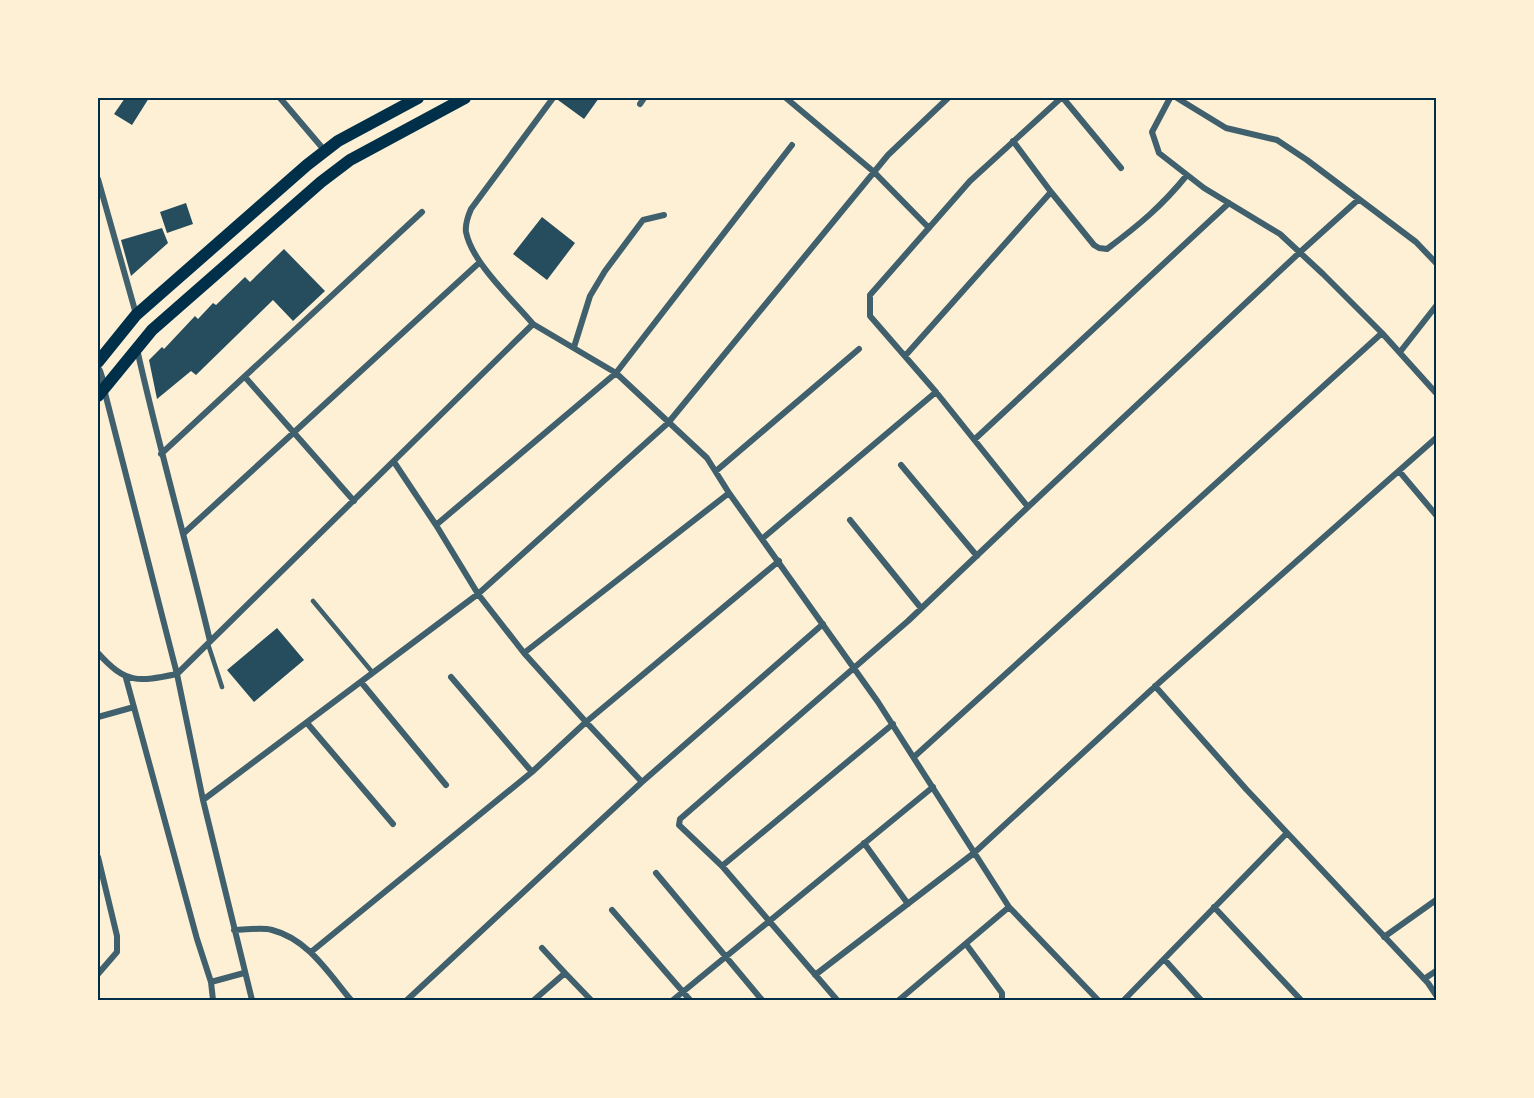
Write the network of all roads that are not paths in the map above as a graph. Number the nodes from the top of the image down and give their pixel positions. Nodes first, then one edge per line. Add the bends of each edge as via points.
1 (280, 98) edge
2 (417, 98) edge
3 (465, 98) edge
4 (553, 98) edge
5 (644, 98) edge
6 (786, 98) edge
7 (948, 98) edge
8 (1062, 98) edge
9 (1170, 98) edge
10 (1177, 98) edge
11 (640, 104) dead end
12 (1013, 141) junction
13 (792, 145) dead end
14 (325, 151) junction
15 (1121, 168) dead end
16 (874, 172) junction
17 (1187, 175) junction
18 (98, 179) edge
19 (1051, 192) junction
20 (1359, 199) junction
21 (1229, 203) junction
22 (422, 212) dead end
23 (664, 215) dead end
24 (929, 228) junction
25 (1299, 253) junction
26 (480, 262) junction
27 (1437, 263) edge
28 (1437, 306) edge
29 (136, 315) junction
30 (533, 324) junction
31 (1382, 333) junction
32 (574, 347) junction
33 (137, 349) junction
34 (859, 349) dead end
35 (1400, 352) junction
36 (905, 356) junction
37 (98, 362) edge
38 (98, 371) edge
39 (616, 372) junction
40 (245, 376) junction
41 (101, 392) edge
42 (936, 392) junction
43 (1437, 393) edge
44 (668, 423) junction
45 (294, 433) junction
46 (1437, 438) edge
47 (975, 439) junction
48 (161, 454) junction
49 (394, 462) junction
50 (901, 465) dead end
51 (716, 471) junction
52 (1399, 471) junction
53 (729, 493) junction
54 (354, 501) junction
55 (1028, 507) junction
56 (1437, 515) edge
57 (849, 520) dead end
58 (436, 525) junction
59 (184, 533) junction
60 (763, 538) junction
61 (977, 556) junction
62 (779, 561) junction
63 (478, 594) junction
64 (313, 601) dead end
65 (921, 609) junction
66 (823, 624) junction
67 (209, 643) junction
68 (98, 653) edge
69 (524, 653) junction
70 (855, 668) junction
71 (373, 673) junction
72 (177, 674) junction
73 (451, 677) dead end
74 (126, 678) junction
75 (361, 682) junction
76 (1155, 686) junction
77 (222, 687) dead end
78 (134, 707) junction
79 (98, 717) edge
80 (586, 722) junction
81 (307, 723) junction
82 (893, 724) junction
83 (915, 756) junction
84 (532, 772) junction
85 (642, 782) junction
86 (446, 785) dead end
87 (933, 787) junction
88 (204, 800) junction
89 (393, 824) dead end
90 (1287, 833) junction
91 (864, 843) junction
92 (974, 853) junction
93 (98, 857) edge
94 (722, 866) junction
95 (656, 873) dead end
96 (1437, 900) edge
97 (908, 904) junction
98 (1009, 907) junction
99 (1214, 907) junction
100 (612, 910) dead end
101 (769, 920) junction
102 (234, 930) junction
103 (1384, 937) junction
104 (966, 944) junction
105 (542, 948) dead end
106 (311, 952) junction
107 (726, 956) junction
108 (1164, 959) junction
109 (1437, 971) edge
110 (244, 973) junction
111 (565, 973) junction
112 (98, 974) edge
113 (815, 975) junction
114 (1424, 979) junction
115 (211, 982) junction
116 (683, 992) junction
117 (1437, 995) edge
118 (213, 1000) edge
119 (252, 1000) edge
120 (351, 1000) edge
121 (408, 1000) edge
122 (534, 1000) edge
123 (591, 1000) edge
124 (673, 1000) edge
125 (690, 1000) edge
126 (762, 1000) edge
127 (837, 1000) edge
128 (899, 1000) edge
129 (1002, 1000) edge
130 (1098, 1000) edge
131 (1124, 1000) edge
132 (1201, 1000) edge
133 (1301, 1000) edge
134 (1432, 1000) edge

1 - 14 street
2 - 14 main road
3 - 33 main road via 350,160 321,182 152,330
4 - 26 street via 471,209 466,232
5 - 11 street
6 - 16 street
7 - 16 street
8 - 12 street
8 - 15 street
9 - 17 street via 1152,132 1159,153
10 - 20 street via 1226,128 1277,140
12 - 19 street
12 - 24 street via 970,181
13 - 39 street
14 - 29 main road
16 - 24 street
16 - 44 street
17 - 19 street via 1148,219 1107,249 1094,245
17 - 21 street
18 - 29 street
19 - 36 street
20 - 25 street
20 - 27 street
21 - 25 street via 1280,234
21 - 47 street
22 - 40 street
23 - 32 street via 643,220 605,271 590,296
24 - 36 street via 870,296 870,316
25 - 31 street
25 - 55 street
26 - 30 street
26 - 45 street
28 - 35 street
29 - 37 main road
30 - 32 street
30 - 49 street
31 - 35 street
31 - 83 street
32 - 39 street
33 - 41 main road
33 - 48 street
34 - 51 street
35 - 43 street
36 - 42 street
38 - 41 street
39 - 44 street
39 - 58 street
40 - 45 street
40 - 48 street
41 - 72 street
42 - 47 street
42 - 60 street
44 - 51 street
44 - 63 street
45 - 54 street
45 - 59 street
46 - 52 street
47 - 55 street
48 - 59 street
49 - 54 street
49 - 58 street
50 - 61 street
51 - 53 street
52 - 56 street
52 - 76 street
53 - 60 street
53 - 69 street
54 - 67 street
55 - 61 street
57 - 65 street
58 - 63 street
59 - 67 street
60 - 62 street
61 - 65 street
62 - 66 street
62 - 80 street
63 - 69 street
63 - 71 street
64 - 71 lane
65 - 70 street
66 - 70 street
66 - 85 street
67 - 72 street
67 - 77 lane
68 - 74 street
69 - 80 street
70 - 82 street
70 - 94 street via 680,819 679,825
71 - 75 street
72 - 74 street via 144,680
72 - 88 street
73 - 84 street
74 - 78 street
75 - 81 street
75 - 86 street
76 - 90 street
76 - 92 street
78 - 79 street
78 - 115 street
80 - 84 street
80 - 85 street
81 - 88 street
81 - 89 street
82 - 83 street
82 - 94 street
83 - 87 street
84 - 106 street
85 - 121 street
87 - 91 street
87 - 92 street
88 - 102 street
90 - 99 street
90 - 103 street
91 - 97 street
91 - 101 street
92 - 97 street
92 - 98 street
93 - 112 street via 117,936 117,952
94 - 101 street
95 - 107 street
96 - 103 street
97 - 113 street
98 - 104 street
98 - 130 street
99 - 108 street
99 - 133 street
100 - 116 street
101 - 107 street
101 - 113 street
102 - 106 street via 270,929
102 - 110 street
103 - 114 street
104 - 128 street
104 - 129 street via 1002,993
105 - 111 street
106 - 120 street
107 - 116 street
107 - 126 street
108 - 131 street
108 - 132 street
109 - 114 street
110 - 115 street
110 - 119 street
111 - 122 street
111 - 123 street
113 - 127 street
114 - 117 street
115 - 118 street
116 - 124 street
116 - 125 street
117 - 134 street

